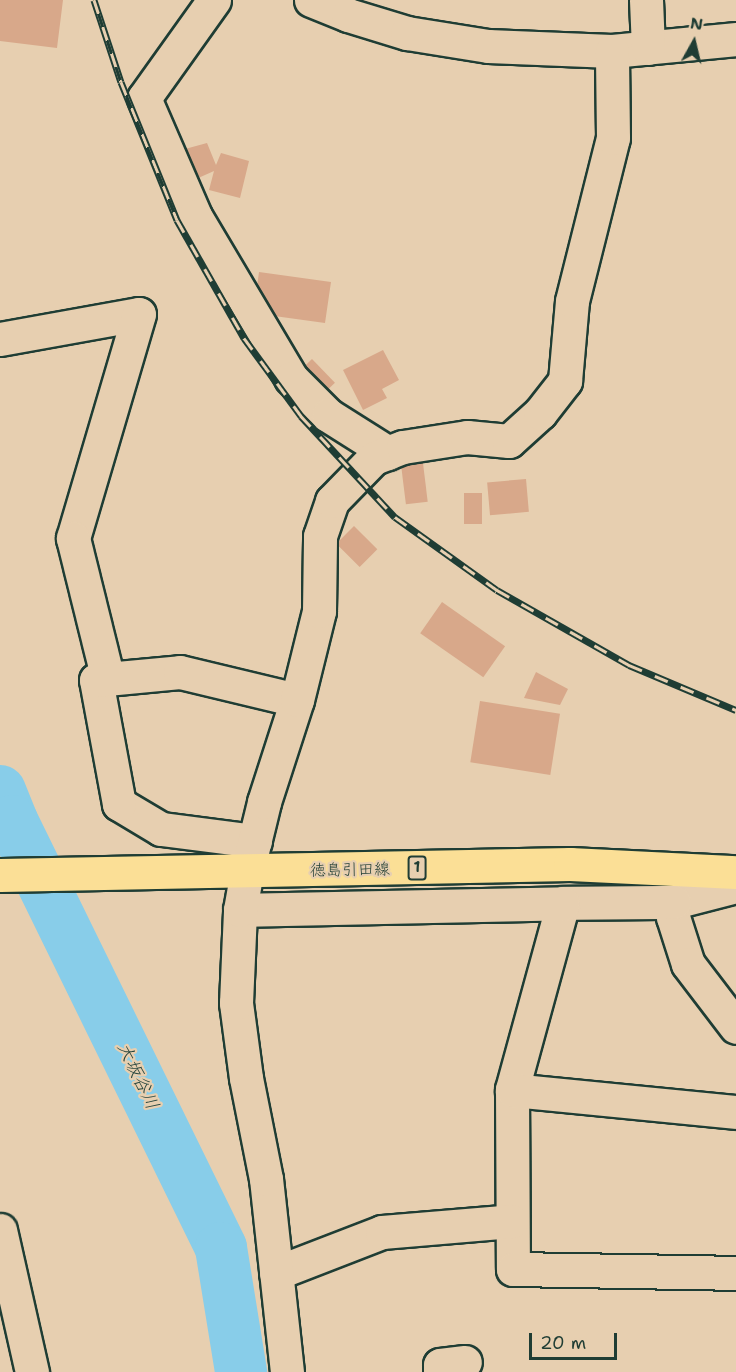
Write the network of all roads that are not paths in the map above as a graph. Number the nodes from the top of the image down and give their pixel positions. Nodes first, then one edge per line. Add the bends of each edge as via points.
1 (214, 0) edge
2 (311, 0) edge
3 (646, 0) edge
4 (736, 39) edge
5 (648, 48) junction
6 (612, 51) junction
7 (0, 339) edge
8 (388, 453) junction
9 (108, 679) junction
10 (297, 700) junction
11 (251, 857) junction
12 (736, 872) edge
13 (0, 875) edge
14 (736, 886) edge
15 (674, 902) junction
16 (562, 903) junction
17 (240, 910) junction
18 (736, 1027) edge
19 (512, 1090) junction
20 (736, 1112) edge
21 (512, 1221) junction
22 (0, 1230) edge
23 (276, 1273) junction
24 (736, 1273) edge
25 (32, 1372) edge
26 (286, 1372) edge

1 - 8 street via 144,98 195,216 291,378 328,415
2 - 6 street via 406,33 488,46
3 - 5 street
4 - 5 street
5 - 6 street
6 - 8 street via 613,138 572,301 565,381 540,413 509,441 467,437
7 - 9 street via 140,314 73,538
8 - 10 street via 374,458 332,501 321,536 320,611
9 - 10 street via 180,672
9 - 11 street via 96,680 119,804 160,829
10 - 11 street
11 - 12 main road, 徳島引田線 / 1
11 - 13 main road, 徳島引田線 / 1 via 97,872
11 - 17 street
14 - 15 street
15 - 16 street
15 - 18 street via 673,917 688,964
16 - 17 street
16 - 19 street
17 - 23 street via 236,1003 266,1179
19 - 20 street
19 - 21 street
21 - 23 street via 382,1232
21 - 24 street via 513,1269
22 - 25 street
23 - 26 street

